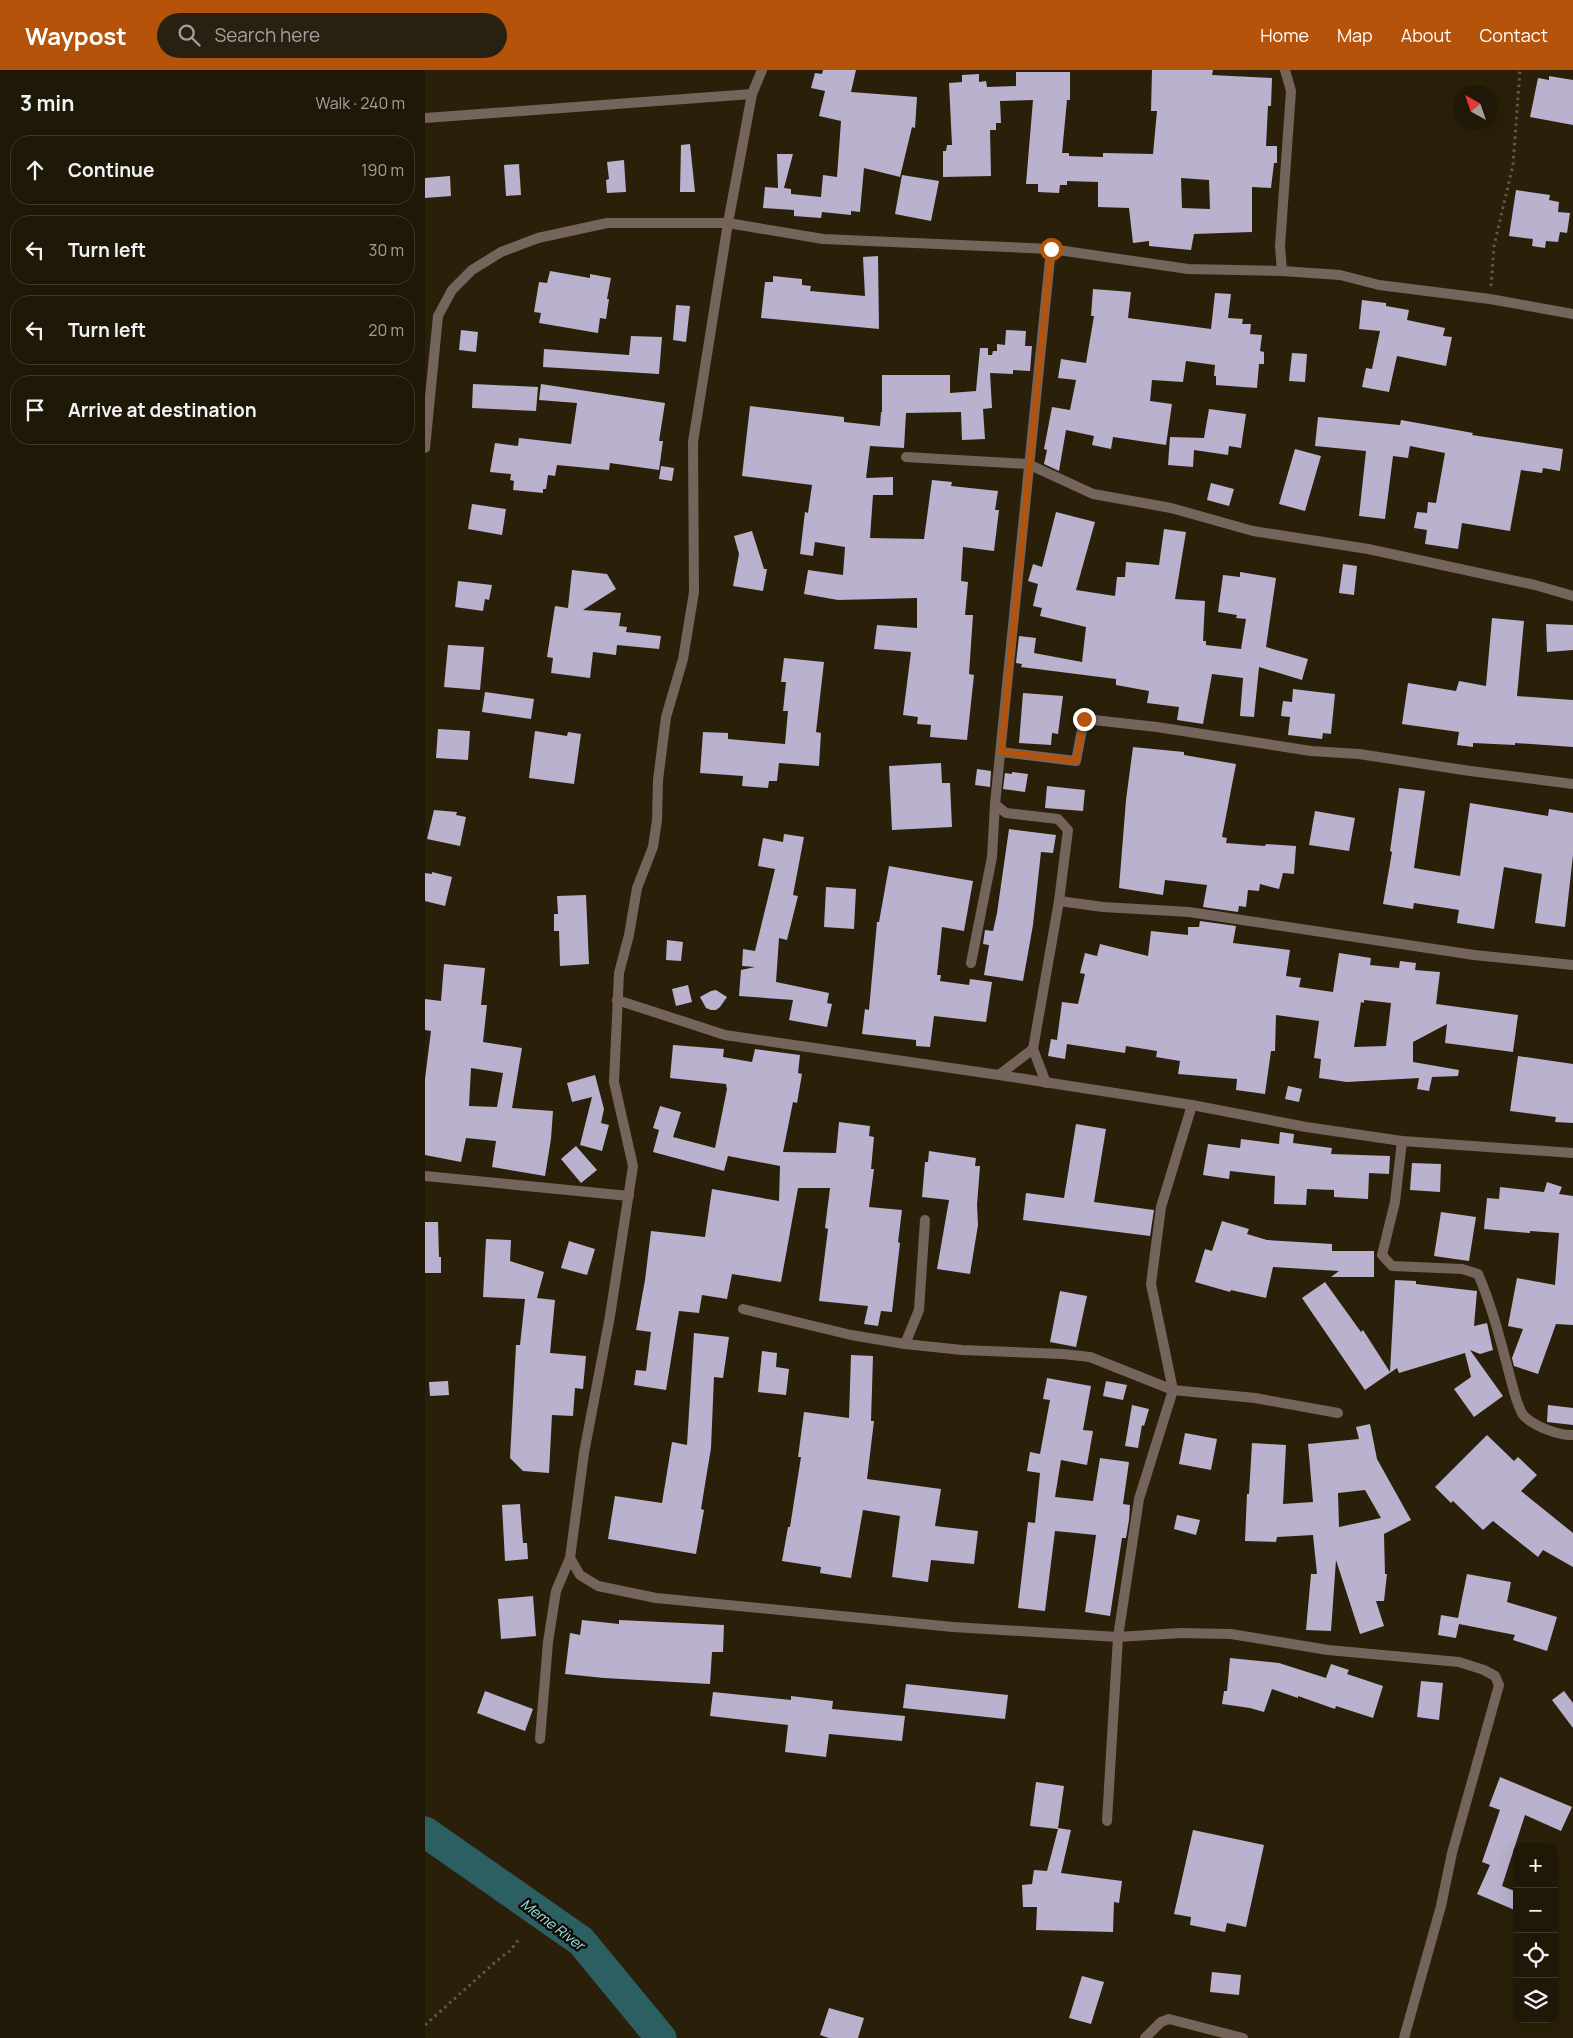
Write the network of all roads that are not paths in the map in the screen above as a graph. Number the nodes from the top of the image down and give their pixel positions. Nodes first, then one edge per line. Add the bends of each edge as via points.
1 (762, 70) edge
2 (1285, 70) edge
3 (753, 94) junction
4 (425, 118) edge
5 (728, 223) junction
6 (1051, 249) junction
7 (1282, 271) junction
8 (1573, 314) edge
9 (425, 448) edge
10 (906, 457) dead end
11 (1028, 464) junction
12 (1573, 596) edge
13 (1001, 752) junction
14 (1573, 784) edge
15 (995, 804) junction
16 (1059, 902) junction
17 (971, 963) dead end
18 (1573, 965) edge
19 (617, 1000) junction
20 (1033, 1049) junction
21 (999, 1075) junction
22 (1045, 1083) junction
23 (1192, 1105) junction
24 (1402, 1141) junction
25 (1573, 1153) edge
26 (425, 1176) edge
27 (629, 1196) junction
28 (925, 1220) dead end
29 (743, 1309) dead end
30 (905, 1344) junction
31 (1173, 1390) junction
32 (1338, 1413) dead end
33 (1573, 1435) edge
34 (570, 1558) junction
35 (1118, 1637) junction
36 (540, 1739) dead end
37 (1107, 1821) dead end
38 (1145, 2038) edge
39 (1243, 2038) edge
40 (1404, 2038) edge

1 - 3 street
2 - 7 street via 1291,91 1280,246
3 - 4 street
3 - 5 street
5 - 6 street via 823,239
5 - 9 street via 607,223 538,238 501,252 472,270 452,290 438,316
5 - 19 street via 693,442 694,592 683,658 666,717 653,847 637,888 619,974
6 - 7 street via 1188,269
6 - 11 street
7 - 8 street via 1340,275 1379,285 1490,299
10 - 11 street
11 - 12 street via 1093,494 1171,508 1253,532 1368,549
11 - 13 street
13 - 14 street via 1076,761 1084,719
13 - 15 street
15 - 16 street via 1006,813 1058,820 1068,830
15 - 17 street via 992,857
16 - 18 street via 1189,912 1474,955
16 - 20 street
19 - 21 street via 725,1036
19 - 27 street via 614,1082 633,1166
20 - 21 street
20 - 22 street
21 - 22 street
22 - 23 street
23 - 24 street
23 - 31 street via 1161,1207 1151,1284
24 - 25 street
24 - 33 street via 1395,1202 1382,1255 1392,1266 1462,1269 1478,1274 1524,1415 1563,1436
26 - 27 street
27 - 34 street via 584,1453
28 - 30 street via 919,1310
29 - 30 street
30 - 31 street via 1090,1357
31 - 32 street via 1255,1398
31 - 35 street via 1139,1499
34 - 35 street via 580,1575 598,1586 656,1598 953,1626
34 - 36 street via 556,1591
35 - 37 street
35 - 40 street via 1231,1634 1328,1650 1459,1662 1495,1676 1499,1685
38 - 39 street via 1161,2022 1169,2019

